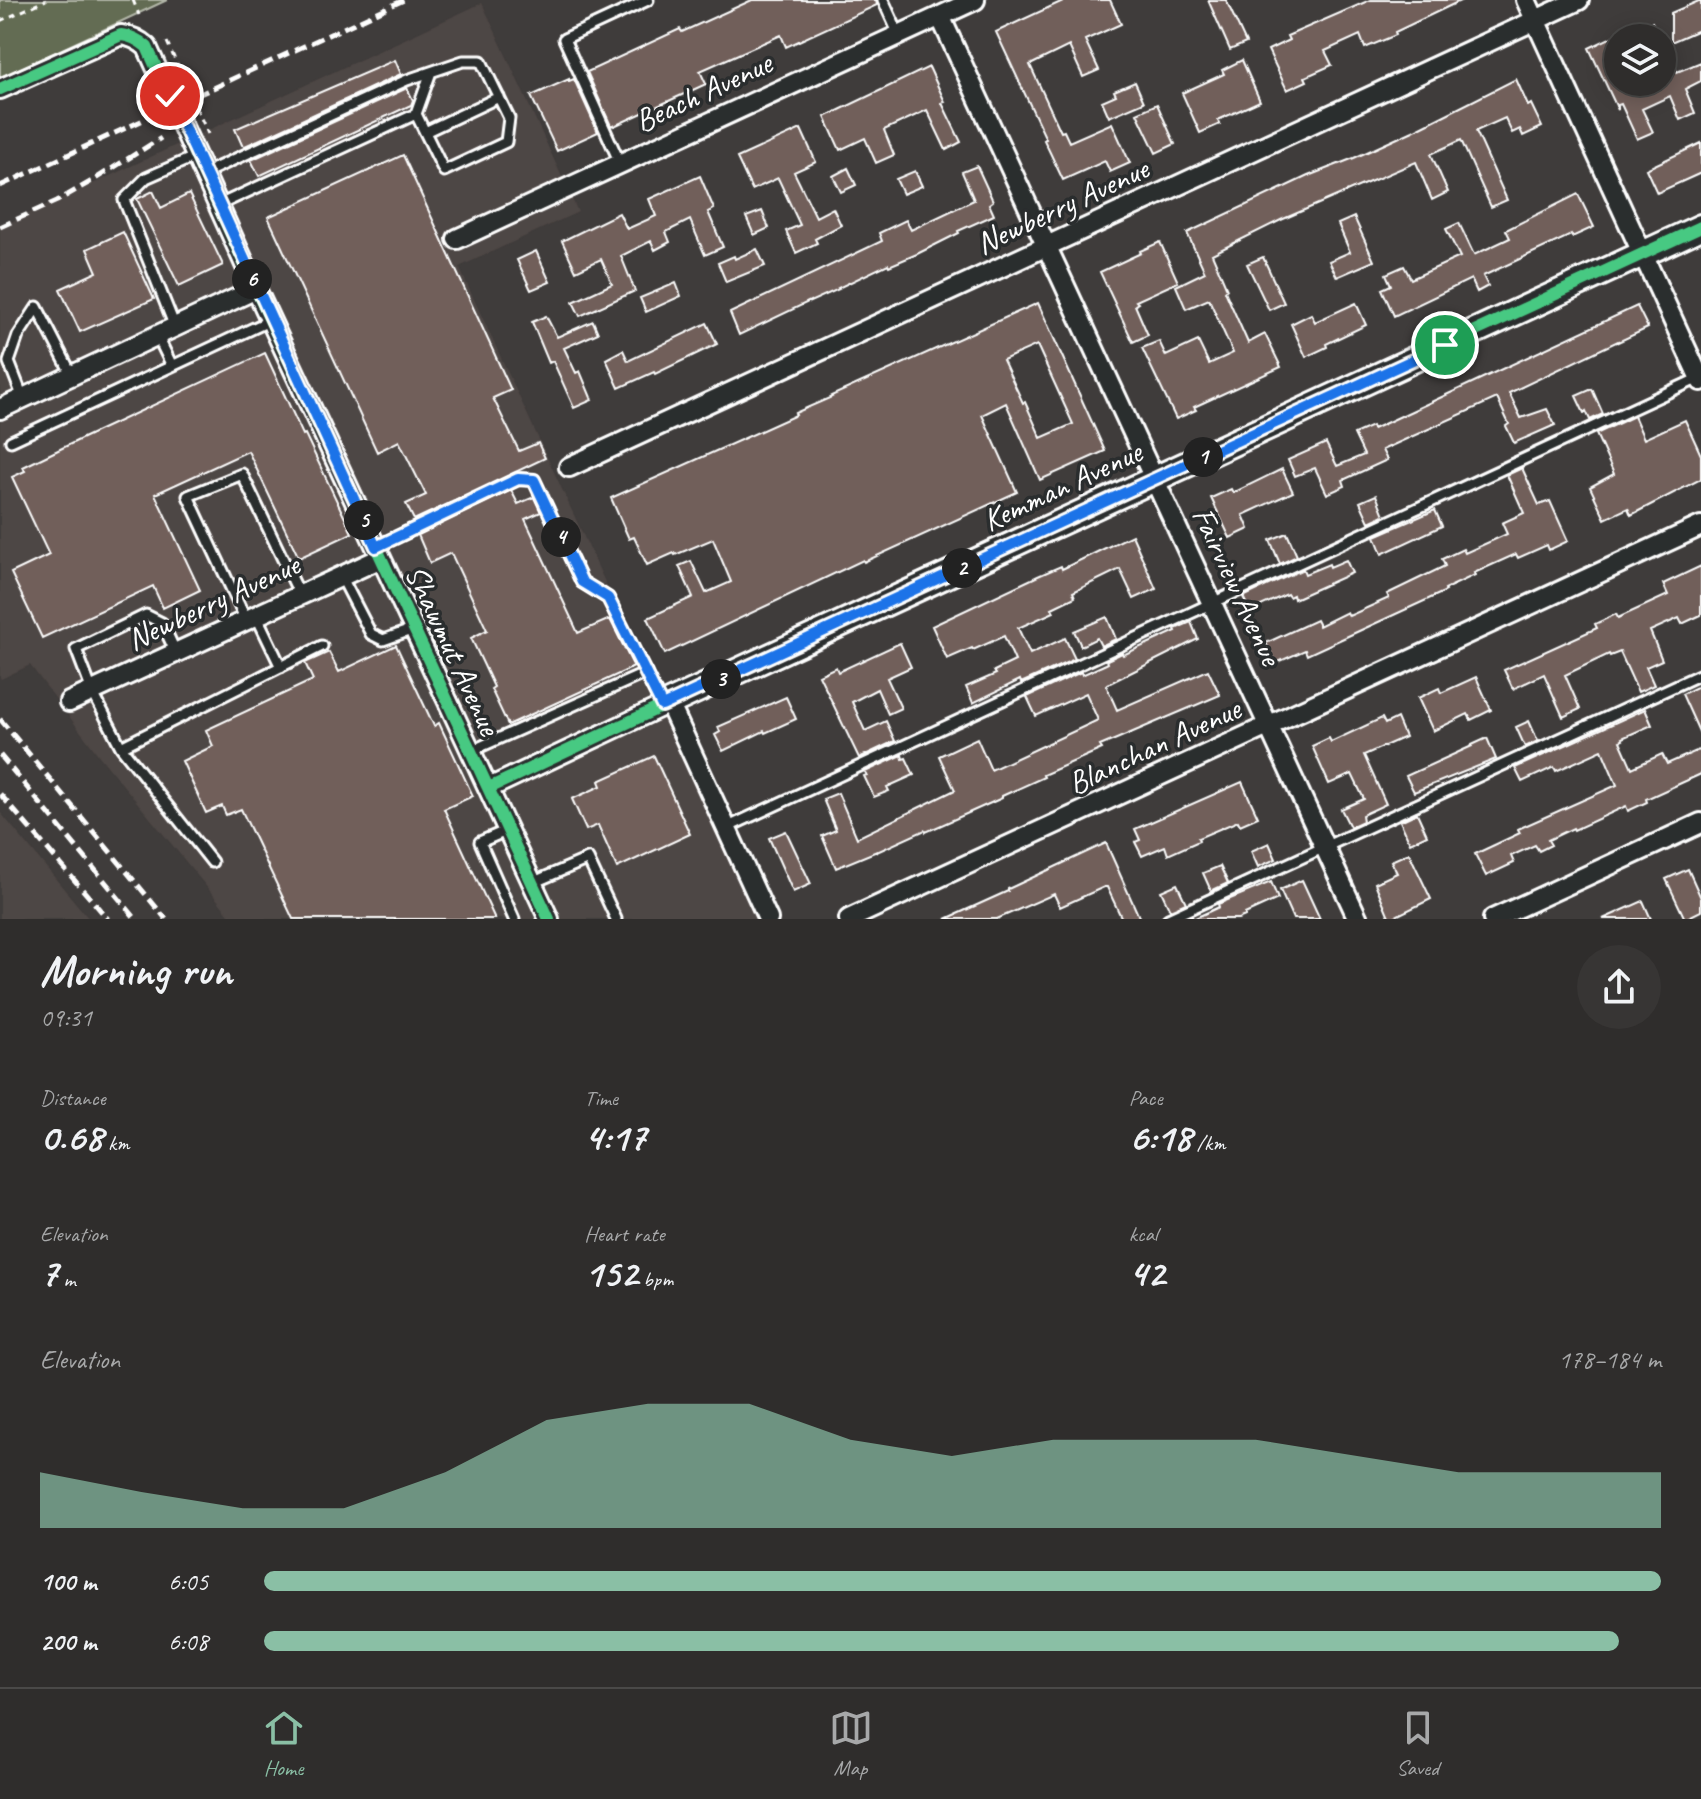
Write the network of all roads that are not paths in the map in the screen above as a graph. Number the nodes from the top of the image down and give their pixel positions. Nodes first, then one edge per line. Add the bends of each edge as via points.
1 (648, 0) edge
2 (883, 0) edge
3 (975, 0) edge
4 (1526, 0) edge
5 (1579, 0) edge
6 (940, 16) junction
7 (1535, 20) junction
8 (899, 35) junction
9 (431, 72) junction
10 (0, 89) edge
11 (499, 97) junction
12 (416, 114) junction
13 (425, 132) junction
14 (196, 156) junction
15 (620, 163) junction
16 (205, 173) junction
17 (219, 205) junction
18 (1701, 227) edge
19 (457, 239) dead end
20 (1047, 246) junction
21 (1642, 254) junction
22 (256, 289) junction
23 (271, 320) junction
24 (166, 331) junction
25 (172, 366) junction
26 (72, 375) junction
27 (1700, 379) edge
28 (23, 398) junction
29 (0, 409) edge
30 (11, 441) dead end
31 (569, 467) dead end
32 (1155, 479) junction
33 (1701, 526) edge
34 (379, 552) junction
35 (341, 576) junction
36 (300, 595) junction
37 (1212, 602) junction
38 (251, 618) junction
39 (414, 629) junction
40 (322, 646) dead end
41 (176, 653) junction
42 (281, 667) junction
43 (646, 673) junction
44 (1701, 674) edge
45 (92, 691) junction
46 (69, 702) dead end
47 (666, 705) junction
48 (1269, 725) junction
49 (121, 747) junction
50 (471, 751) junction
51 (489, 788) junction
52 (1701, 823) edge
53 (726, 828) junction
54 (508, 830) junction
55 (1325, 846) junction
56 (212, 862) dead end
57 (532, 883) junction
58 (514, 919) edge
59 (549, 919) edge
60 (616, 919) edge
61 (768, 919) edge
62 (849, 919) edge
63 (1168, 919) edge
64 (1358, 919) edge
65 (1493, 919) edge

1 - 15 lane via 564,39
2 - 8 lane
3 - 6 street, Beach Avenue
4 - 7 street
5 - 7 street, Newberry Avenue
6 - 8 street, Beach Avenue
6 - 20 street, Fairview Avenue
7 - 20 street, Newberry Avenue
7 - 21 street
8 - 15 street, Beach Avenue
9 - 11 lane via 481,61
9 - 12 lane
9 - 16 lane
10 - 14 street, Shawmut Avenue via 111,38 129,36 147,47
11 - 13 lane
11 - 13 lane via 509,118 506,142 444,171
12 - 13 lane
12 - 17 lane
14 - 16 street, Shawmut Avenue
14 - 24 lane via 146,178 124,200
15 - 19 street, Beach Avenue
16 - 17 street, Shawmut Avenue
17 - 22 street, Shawmut Avenue
18 - 21 street, Kemman Avenue
20 - 31 street, Newberry Avenue
20 - 32 street, Fairview Avenue
21 - 27 street
21 - 32 street, Kemman Avenue
22 - 23 street, Shawmut Avenue
22 - 24 street
23 - 25 lane
23 - 34 street, Shawmut Avenue
24 - 25 lane
24 - 26 street
25 - 30 lane
26 - 28 street
26 - 28 lane via 37,307 9,362
27 - 37 lane
28 - 29 street
32 - 37 street, Fairview Avenue
32 - 47 street, Kemman Avenue
33 - 48 street, Blanchan Avenue
34 - 35 street, Newberry Avenue
34 - 39 street, Shawmut Avenue
34 - 43 lane via 518,479 534,480 582,582 608,598
35 - 36 street, Newberry Avenue
35 - 39 lane via 371,634 383,640
36 - 38 street, Newberry Avenue
36 - 38 lane via 242,474 188,496
37 - 48 street, Fairview Avenue
37 - 53 lane
38 - 41 street, Newberry Avenue
38 - 42 lane
39 - 50 street, Shawmut Avenue
40 - 42 lane
41 - 45 street, Newberry Avenue
41 - 45 lane via 162,623 146,615 76,649
42 - 49 lane
43 - 47 lane
43 - 50 lane
44 - 55 lane
45 - 46 street, Newberry Avenue
45 - 49 lane
47 - 51 street
47 - 53 street
48 - 55 street, Fairview Avenue
48 - 62 street, Blanchan Avenue
49 - 56 lane
50 - 51 street, Shawmut Avenue
51 - 54 street, Shawmut Avenue
52 - 65 street
53 - 61 street
54 - 57 street, Shawmut Avenue
54 - 58 lane via 480,842
55 - 63 lane
55 - 64 street, Fairview Avenue
57 - 59 street, Shawmut Avenue
57 - 60 lane via 588,859

